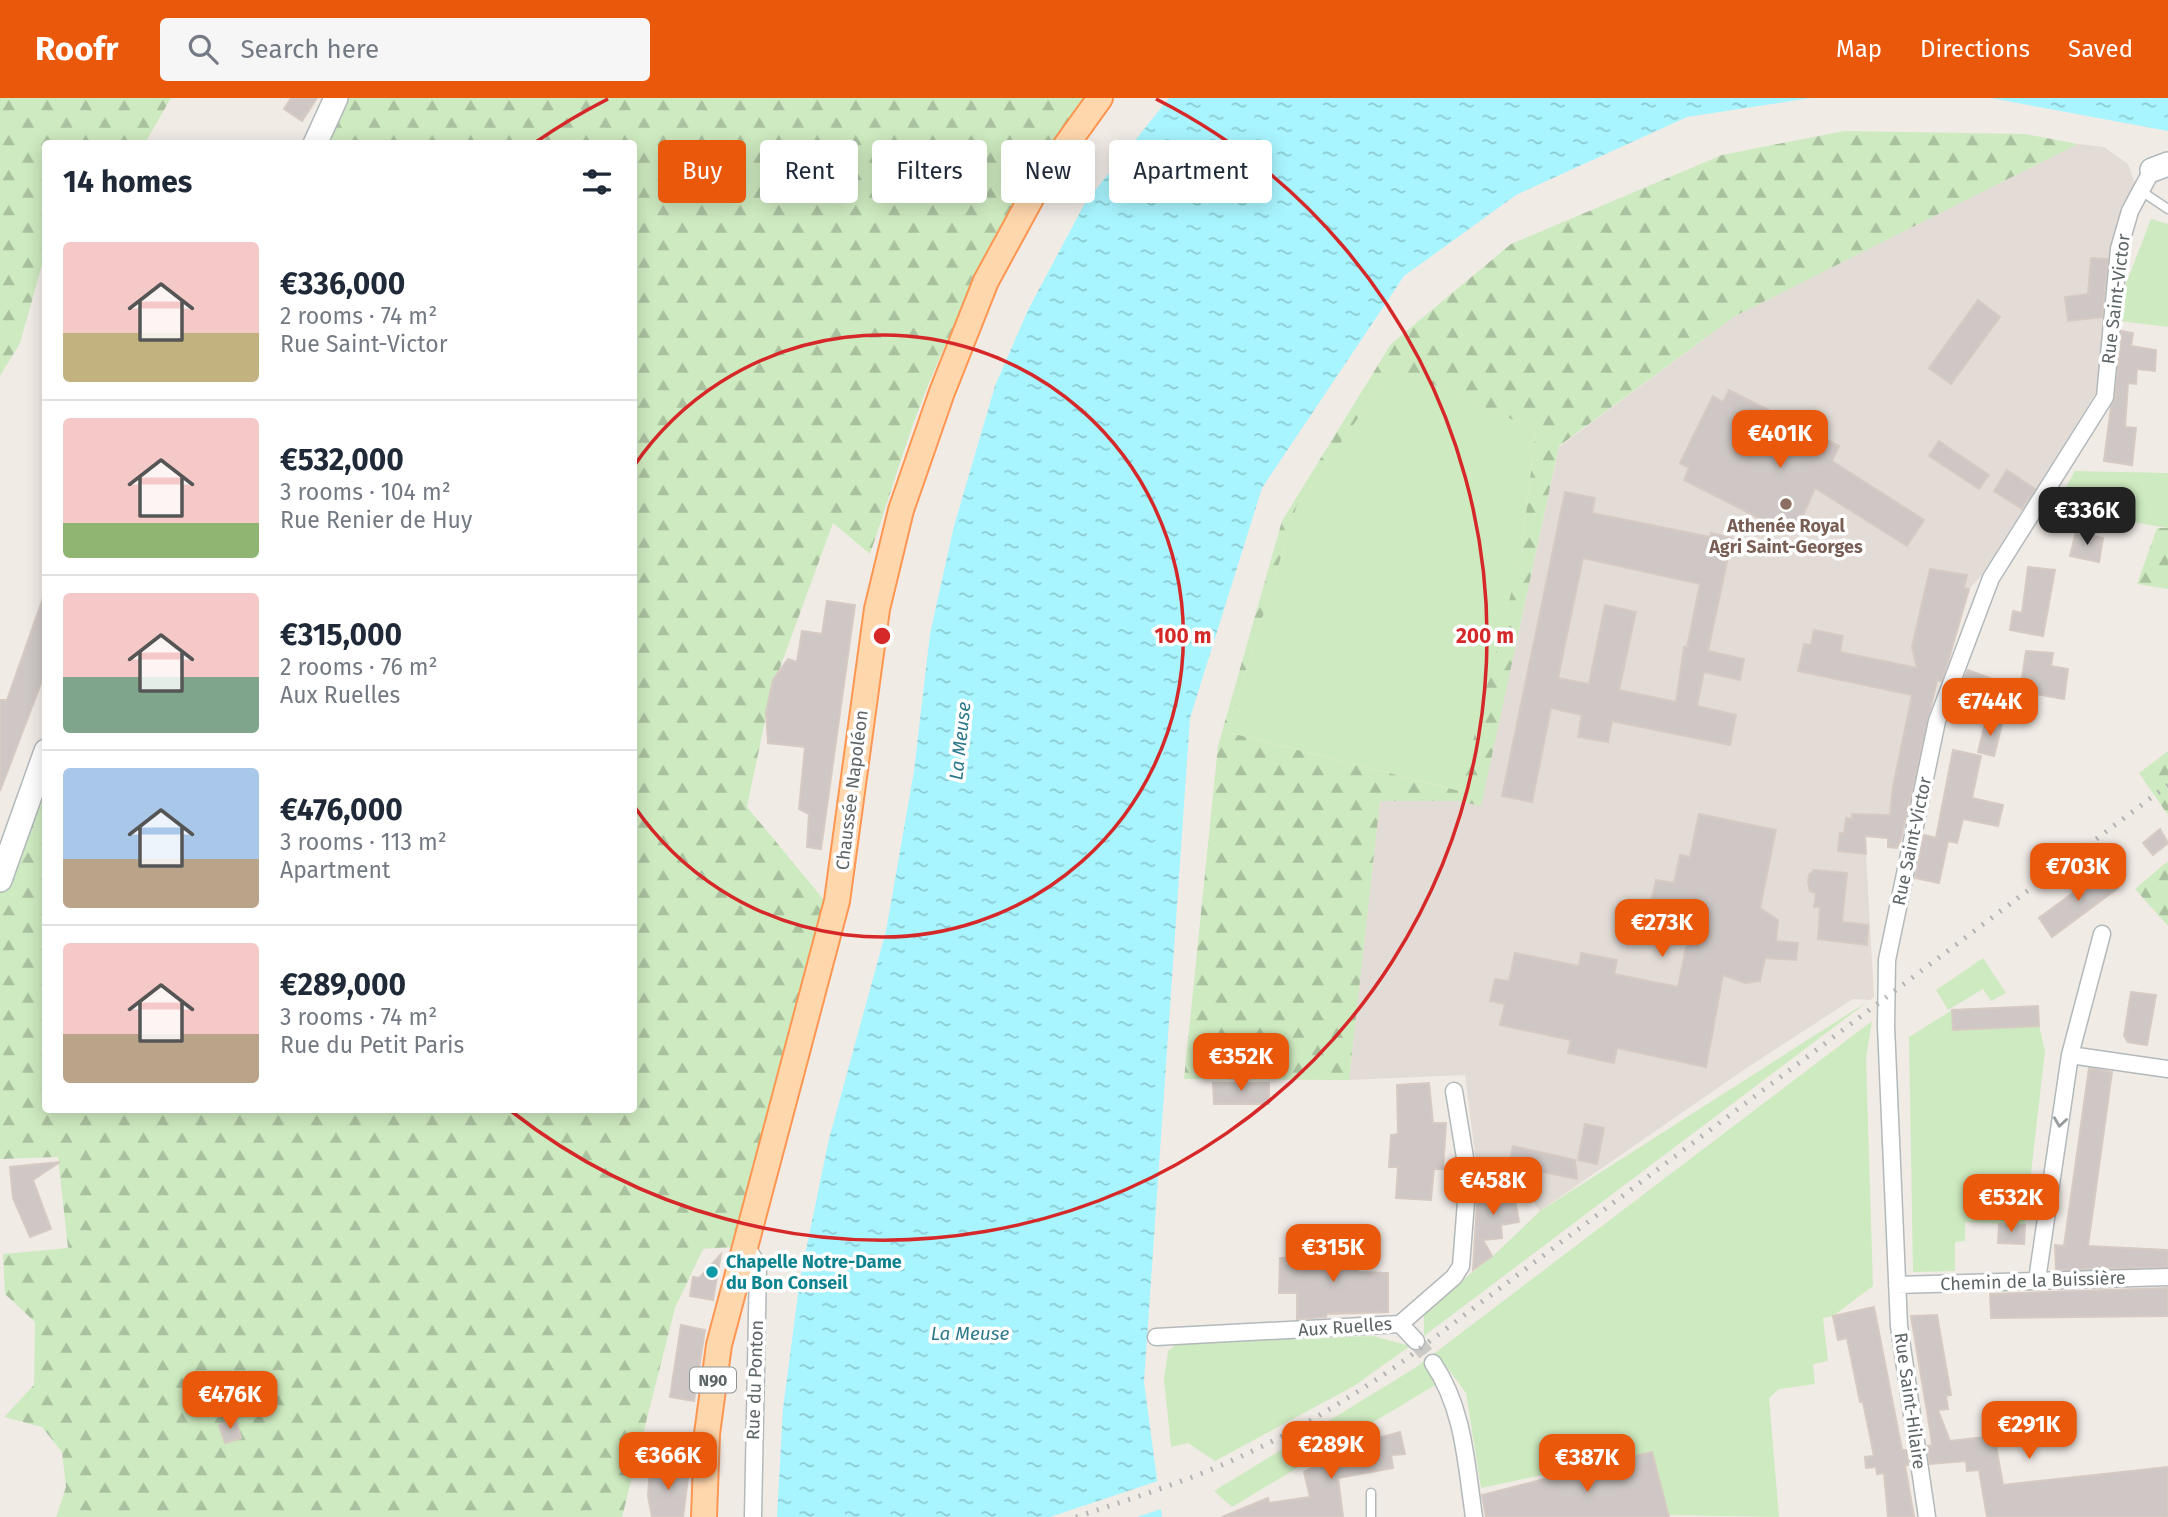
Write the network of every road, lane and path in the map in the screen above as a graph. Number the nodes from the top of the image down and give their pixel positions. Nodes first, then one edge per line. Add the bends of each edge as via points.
1 (336, 98) edge
2 (1100, 98) edge
3 (317, 140) edge
4 (2160, 167) edge
5 (2141, 191) junction
6 (2163, 203) edge
7 (2168, 209) edge
8 (42, 762) edge
9 (0, 880) edge
10 (2102, 933) dead end
11 (2070, 1055) junction
12 (2168, 1069) edge
13 (1454, 1091) dead end
14 (746, 1246) junction
15 (2168, 1278) edge
16 (2037, 1280) junction
17 (1897, 1285) junction
18 (1400, 1324) junction
19 (1156, 1337) dead end
20 (1416, 1341) tunnel mouth
21 (1433, 1363) tunnel mouth
22 (1371, 1493) dead end
23 (704, 1517) edge
24 (753, 1517) edge
25 (1371, 1517) edge
26 (1474, 1517) edge
27 (1927, 1517) edge

1 - 3 street
2 - 14 main road, Chaussée Napoléon / N90 via 1041,180 986,281 901,510 877,609 837,901
4 - 5 street, Rue Saint-Victor
5 - 6 lane
5 - 17 street, Rue Saint-Victor via 2119,249 2105,397 1991,578 1937,721 1887,960
6 - 7 lane
8 - 9 street
10 - 11 street
11 - 12 street
11 -> 16 street
13 - 18 street, Aux Ruelles via 1468,1176 1461,1266
14 - 23 main road, Chaussée Napoléon / N90 via 712,1388
14 - 24 street, Rue du Ponton via 758,1265
15 - 16 street, Chemin de la Buissière
16 - 17 street, Chemin de la Buissière
17 - 27 street, Rue Saint-Hilaire
18 - 19 street, Aux Ruelles
18 - 20 street
21 - 26 street via 1457,1410
22 - 25 lane

